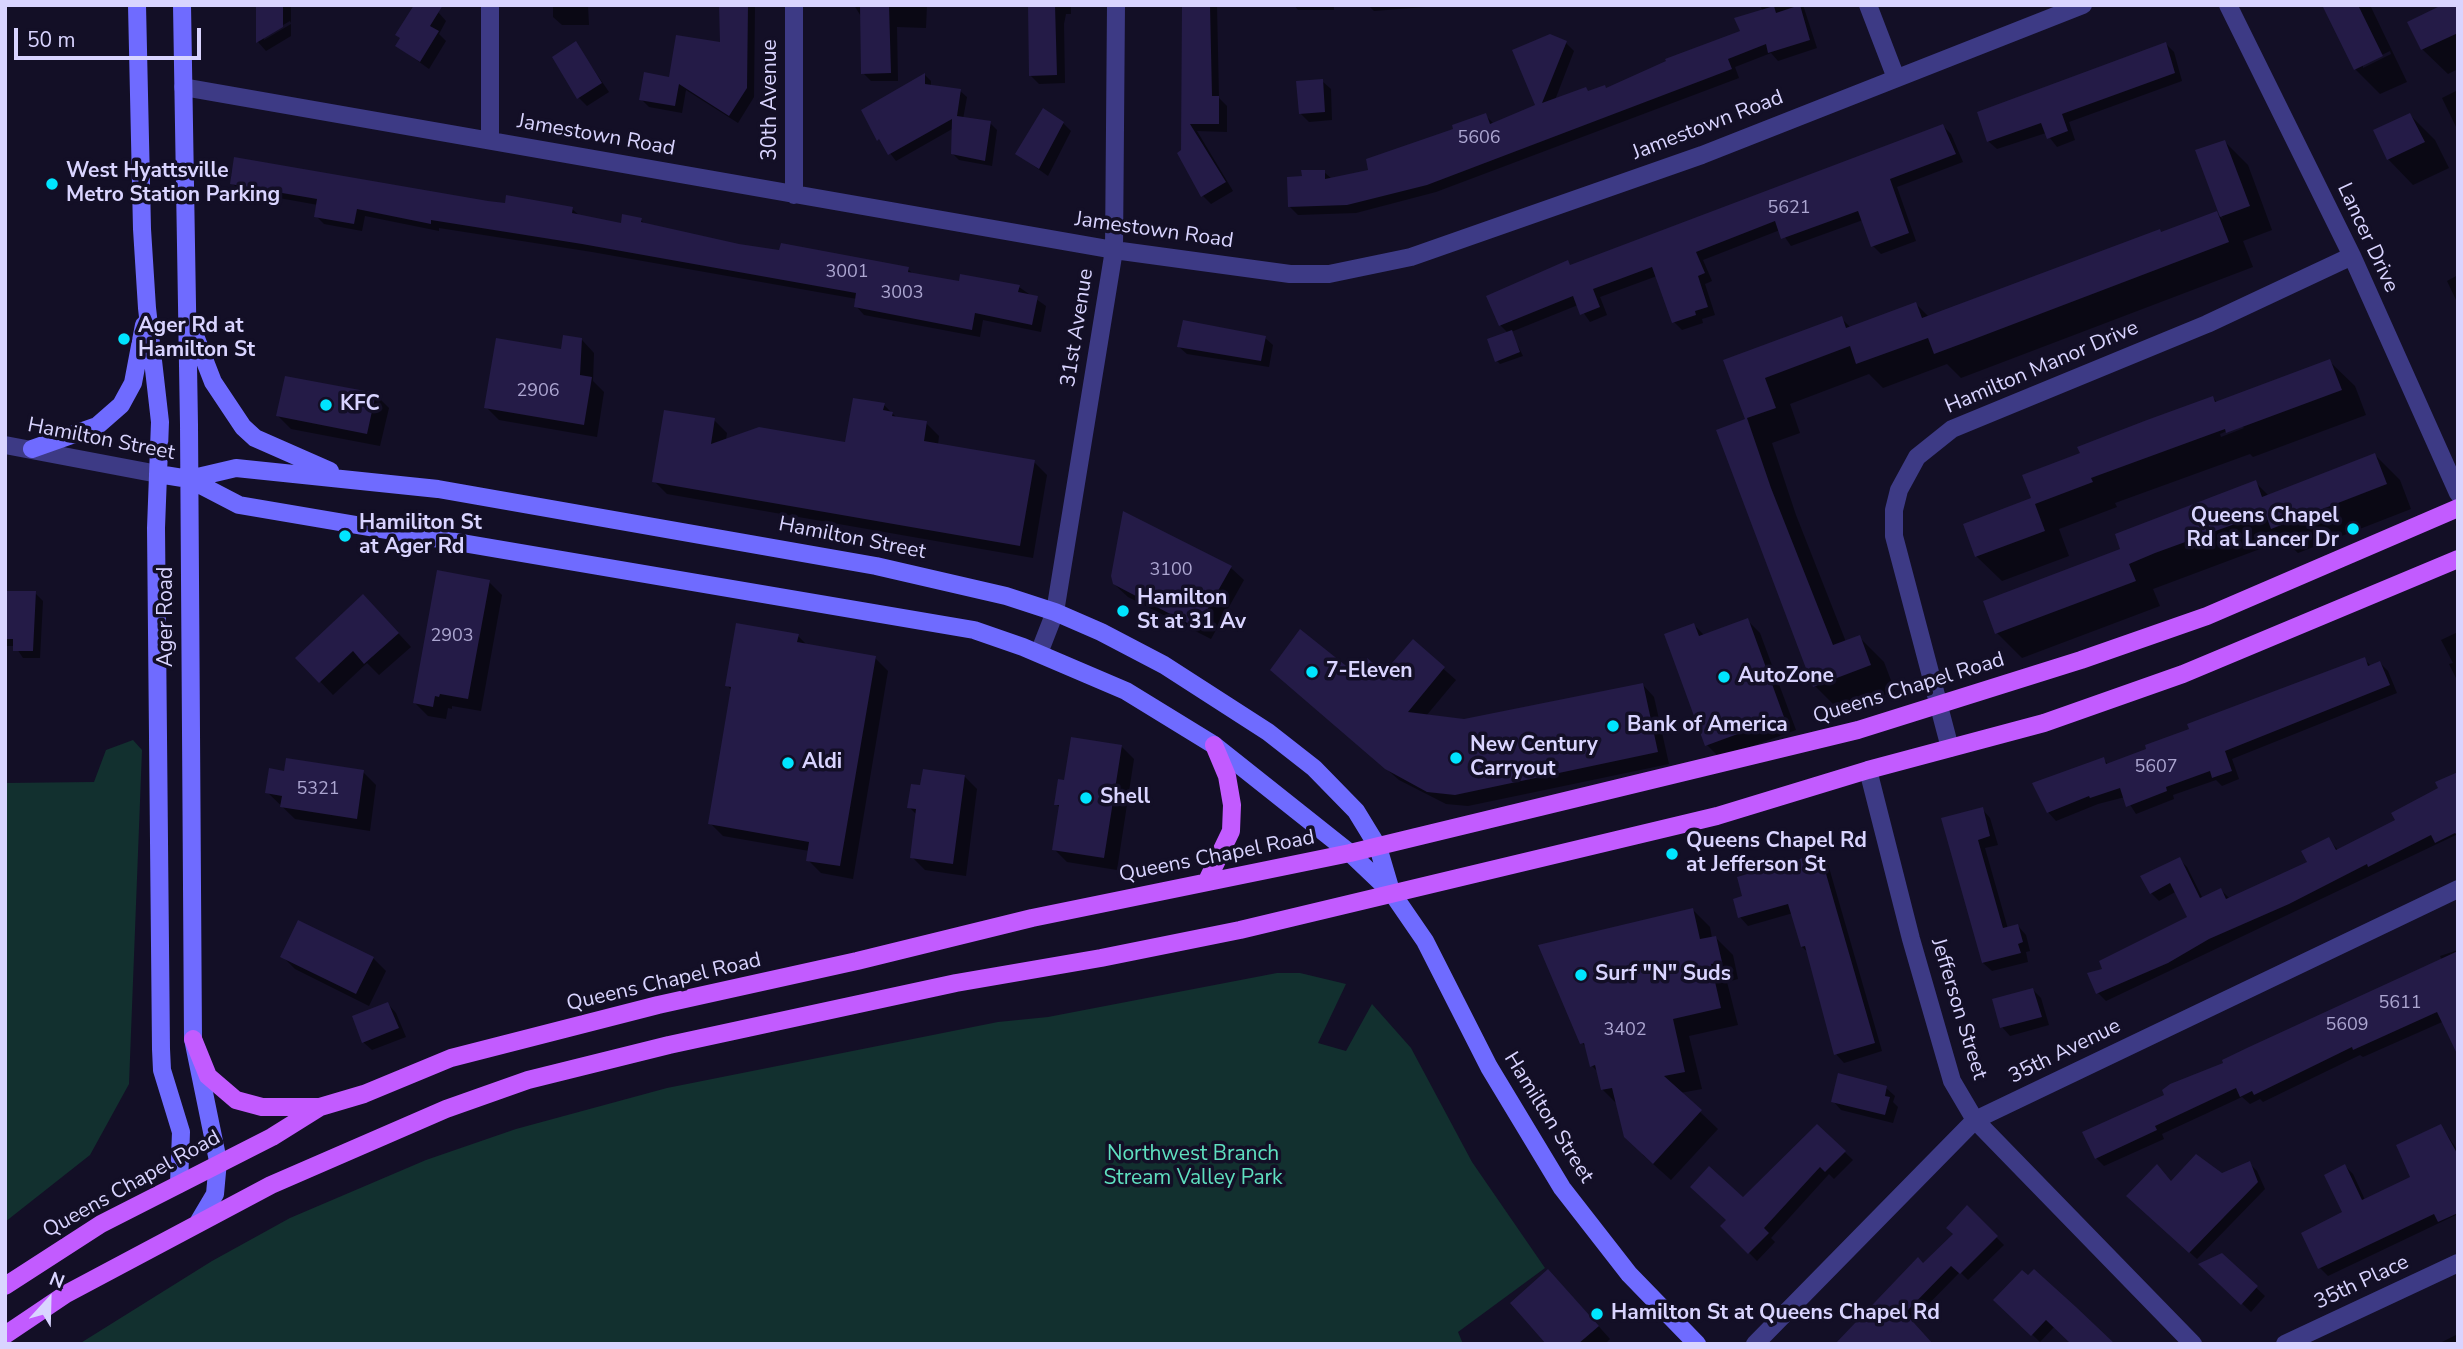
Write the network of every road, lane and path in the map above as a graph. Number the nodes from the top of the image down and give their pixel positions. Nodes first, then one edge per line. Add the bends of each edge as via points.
1 (137, 5) edge
2 (182, 5) edge
3 (490, 5) edge
4 (794, 5) edge
5 (1116, 5) edge
6 (1868, 5) edge
7 (2083, 5) edge
8 (2228, 5) edge
9 (1896, 78) junction
10 (183, 87) junction
11 (490, 140) junction
12 (794, 195) junction
13 (1114, 250) junction
14 (2352, 256) junction
15 (147, 308) junction
16 (187, 316) junction
17 (5, 445) edge
18 (32, 449) junction
19 (158, 474) junction
20 (188, 479) junction
21 (353, 479) junction
22 (2458, 493) edge
23 (2458, 508) edge
24 (2458, 559) edge
25 (1055, 612) junction
26 (1039, 653) junction
27 (1937, 706) junction
28 (1214, 745) junction
29 (1950, 748) junction
30 (1868, 770) junction
31 (1378, 847) junction
32 (1350, 853) junction
33 (1208, 881) junction
34 (2458, 889) edge
35 (1392, 893) junction
36 (192, 1039) junction
37 (320, 1107) junction
38 (1975, 1120) junction
39 (218, 1161) junction
40 (179, 1184) junction
41 (199, 1221) junction
42 (2458, 1263) edge
43 (5, 1286) edge
44 (5, 1335) edge
45 (1697, 1344) edge
46 (1755, 1344) edge
47 (2193, 1344) edge
48 (2285, 1344) edge

1 - 15 main road, Ager Road
2 - 10 main road, Ager Road
3 - 11 street
4 - 12 street, 30th Avenue
5 - 13 street, 31st Avenue
6 - 9 street
7 - 9 street, Jamestown Road
8 - 14 street, Lancer Drive
9 - 13 street, Jamestown Road via 1702,155 1411,257 1357,269 1290,274
10 - 11 street, Jamestown Road
10 - 16 main road, Ager Road
11 - 12 street, Jamestown Road
12 - 13 street, Jamestown Road
13 - 25 street, 31st Avenue
14 - 22 street, Lancer Drive
14 - 27 street, Hamilton Manor Drive via 2207,324 1951,429 1917,457 1899,490 1894,536
15 - 18 main road via 133,383 121,405 97,426
15 - 19 main road, Ager Road via 160,422
16 - 20 main road, Ager Road
16 - 21 main road via 213,382 243,427 294,457
17 - 18 street, Hamilton Street
18 - 19 street, Hamilton Street
19 - 20 main road, Hamilton Street
19 - 40 main road, Ager Road via 161,1049 162,1069 181,1132
20 - 21 main road, Hamilton Street via 236,468
20 - 26 main road, Hamilton Street via 239,505 974,631
20 - 36 main road, Ager Road
21 - 25 main road, Hamilton Street via 876,566
23 - 27 main road, Queens Chapel Road via 2207,616
24 - 29 main road via 2183,674 2044,723
25 - 26 street, 31st Avenue
25 - 31 main road, Hamilton Street via 1164,665 1268,732 1345,797
26 - 28 main road, Hamilton Street via 1126,691
27 - 29 street, Hamilton Manor Drive
27 - 31 main road, Queens Chapel Road via 1858,730
28 - 32 main road, Hamilton Street
28 - 33 main road via 1227,776 1231,831
29 - 30 main road
30 - 35 main road via 1717,816
30 - 38 street, Jefferson Street via 1952,1081
31 - 32 main road, Queens Chapel Road
31 - 35 main road, Hamilton Street
32 - 33 main road, Queens Chapel Road
32 - 35 main road, Hamilton Street
33 - 37 main road, Queens Chapel Road via 658,1005 451,1059
34 - 38 street, 35th Avenue
35 - 41 main road via 1240,930 669,1045 528,1080 446,1109
35 - 45 main road, Hamilton Street via 1425,941 1489,1066 1562,1188 1629,1274
36 - 37 main road via 208,1076 236,1100 262,1107
36 - 39 main road, Ager Road
37 - 39 main road, Queens Chapel Road via 272,1137
38 - 46 street, 35th Avenue
38 - 47 street, Jefferson Street
39 - 40 main road, Queens Chapel Road
39 - 41 main road, Ager Road via 215,1194
40 - 43 main road, Queens Chapel Road via 101,1224
41 - 44 main road via 66,1294
42 - 48 street, 35th Place

